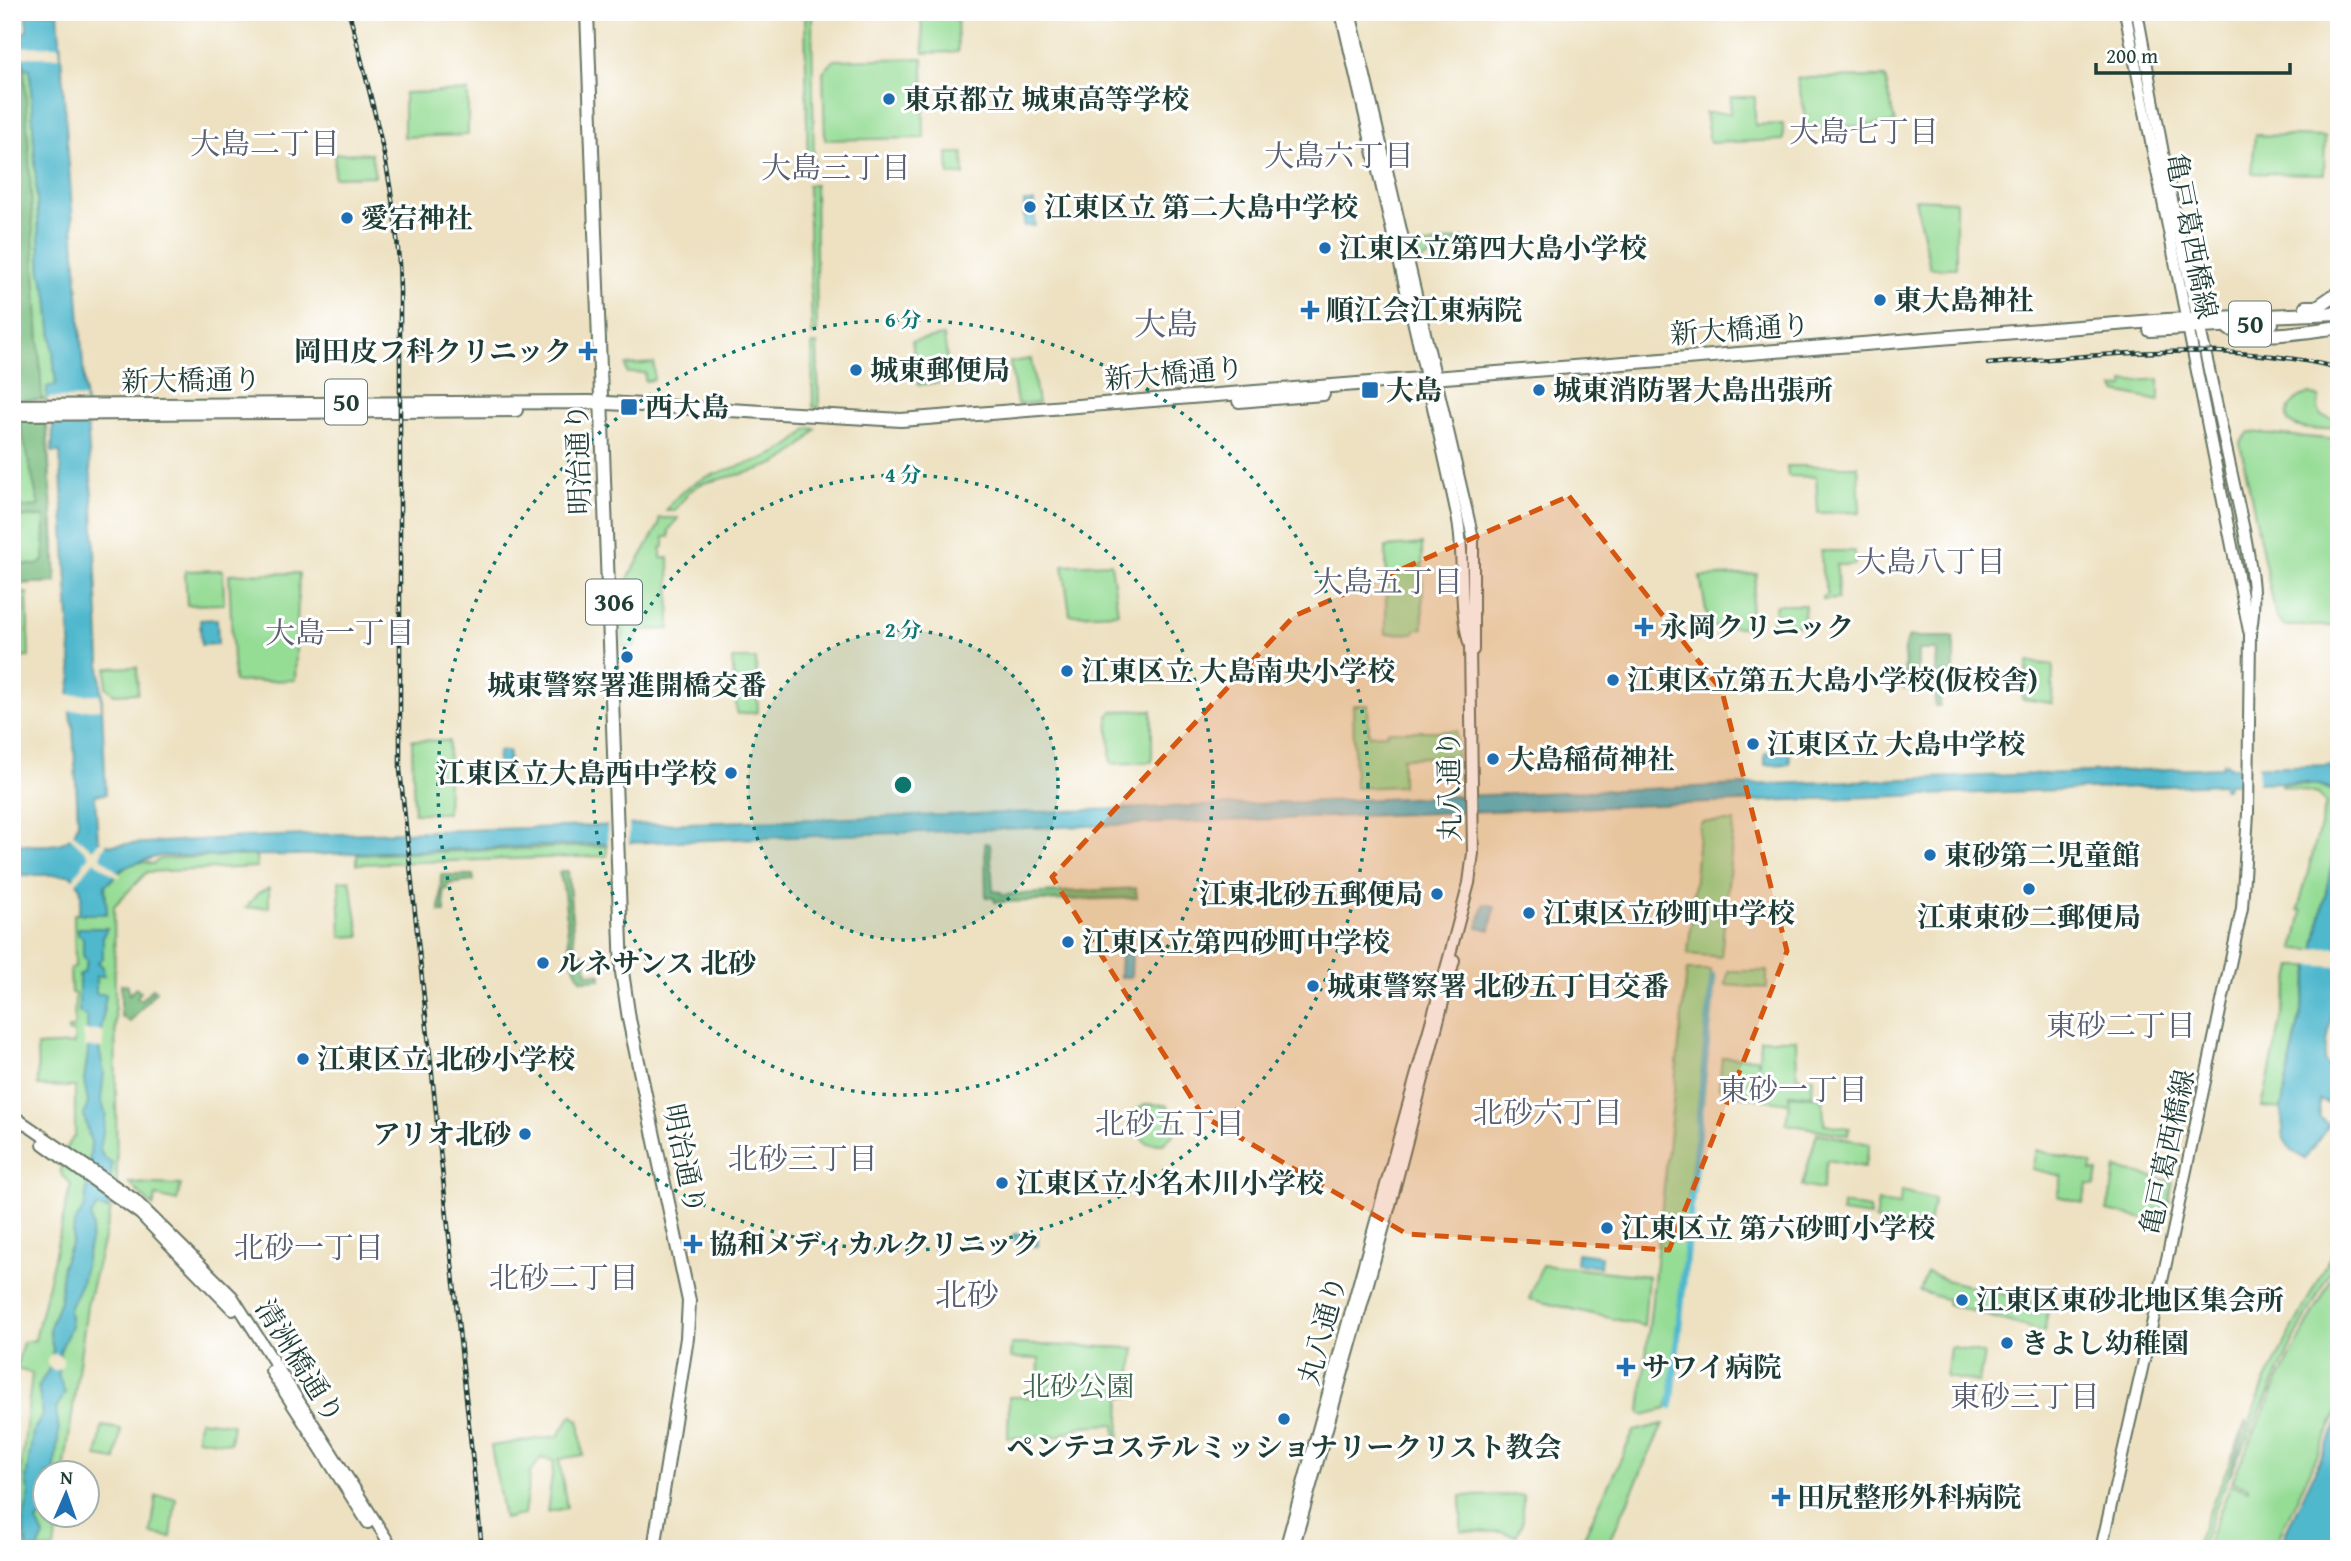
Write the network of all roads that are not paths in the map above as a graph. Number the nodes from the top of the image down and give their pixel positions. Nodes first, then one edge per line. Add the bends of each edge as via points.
1 (587, 12) edge
2 (594, 12) edge
3 (2125, 12) edge
4 (2137, 12) edge
5 (1344, 13) edge
6 (2339, 292) edge
7 (2339, 313) edge
8 (2312, 318) junction
9 (2339, 320) edge
10 (2220, 321) junction
11 (2192, 322) junction
12 (2339, 327) edge
13 (1432, 382) junction
14 (12, 406) edge
15 (604, 406) junction
16 (45, 410) junction
17 (12, 414) edge
18 (2239, 508) junction
19 (2227, 516) junction
20 (2230, 528) junction
21 (2244, 530) junction
22 (2250, 634) junction
23 (1452, 954) junction
24 (12, 1115) edge
25 (12, 1124) edge
26 (74, 1162) junction
27 (110, 1187) junction
28 (384, 1549) edge
29 (393, 1549) edge
30 (654, 1549) edge
31 (1285, 1549) edge
32 (1293, 1549) edge
33 (2101, 1549) edge

1 - 15 main road, 明治通り / 306
2 - 15 main road, 明治通り / 306
3 - 11 main road, 亀戸葛西橋線
4 - 11 main road, 亀戸葛西橋線
5 - 13 main road, 丸八通り
6 - 10 main road via 2317,307 2251,309
7 - 8 main road, 新大橋通り / 50
8 - 9 main road, 新大橋通り / 50
8 - 10 main road, 新大橋通り / 50
10 - 11 main road, 新大橋通り / 50
10 - 12 main road via 2262,335
11 - 13 main road, 新大橋通り / 50
11 - 18 main road, 亀戸葛西橋線
11 - 19 main road, 亀戸葛西橋線
13 - 15 main road, 新大橋通り / 50 via 901,420
13 - 23 main road, 丸八通り via 1474,549 1473,853
14 - 16 main road, 新大橋通り / 50
15 - 16 main road, 新大橋通り / 50
15 - 30 main road, 明治通り / 306 via 624,992 689,1301
16 - 17 main road, 新大橋通り / 50
18 - 19 main road via 2235,516
18 - 21 main road, 亀戸葛西橋線
19 - 20 main road, 亀戸葛西橋線
20 - 21 main road via 2236,523
20 - 22 main road, 亀戸葛西橋線
21 - 22 main road, 亀戸葛西橋線 via 2252,589
22 - 33 main road, 亀戸葛西橋線 via 2248,790 2239,921
23 - 31 main road, 丸八通り
23 - 32 main road, 丸八通り via 1392,1198
24 - 26 main road, 清洲橋通り
25 - 26 main road, 清洲橋通り
26 - 27 main road, 清洲橋通り
27 - 28 main road, 清洲橋通り via 228,1302
27 - 29 main road, 清洲橋通り via 144,1208 232,1296

